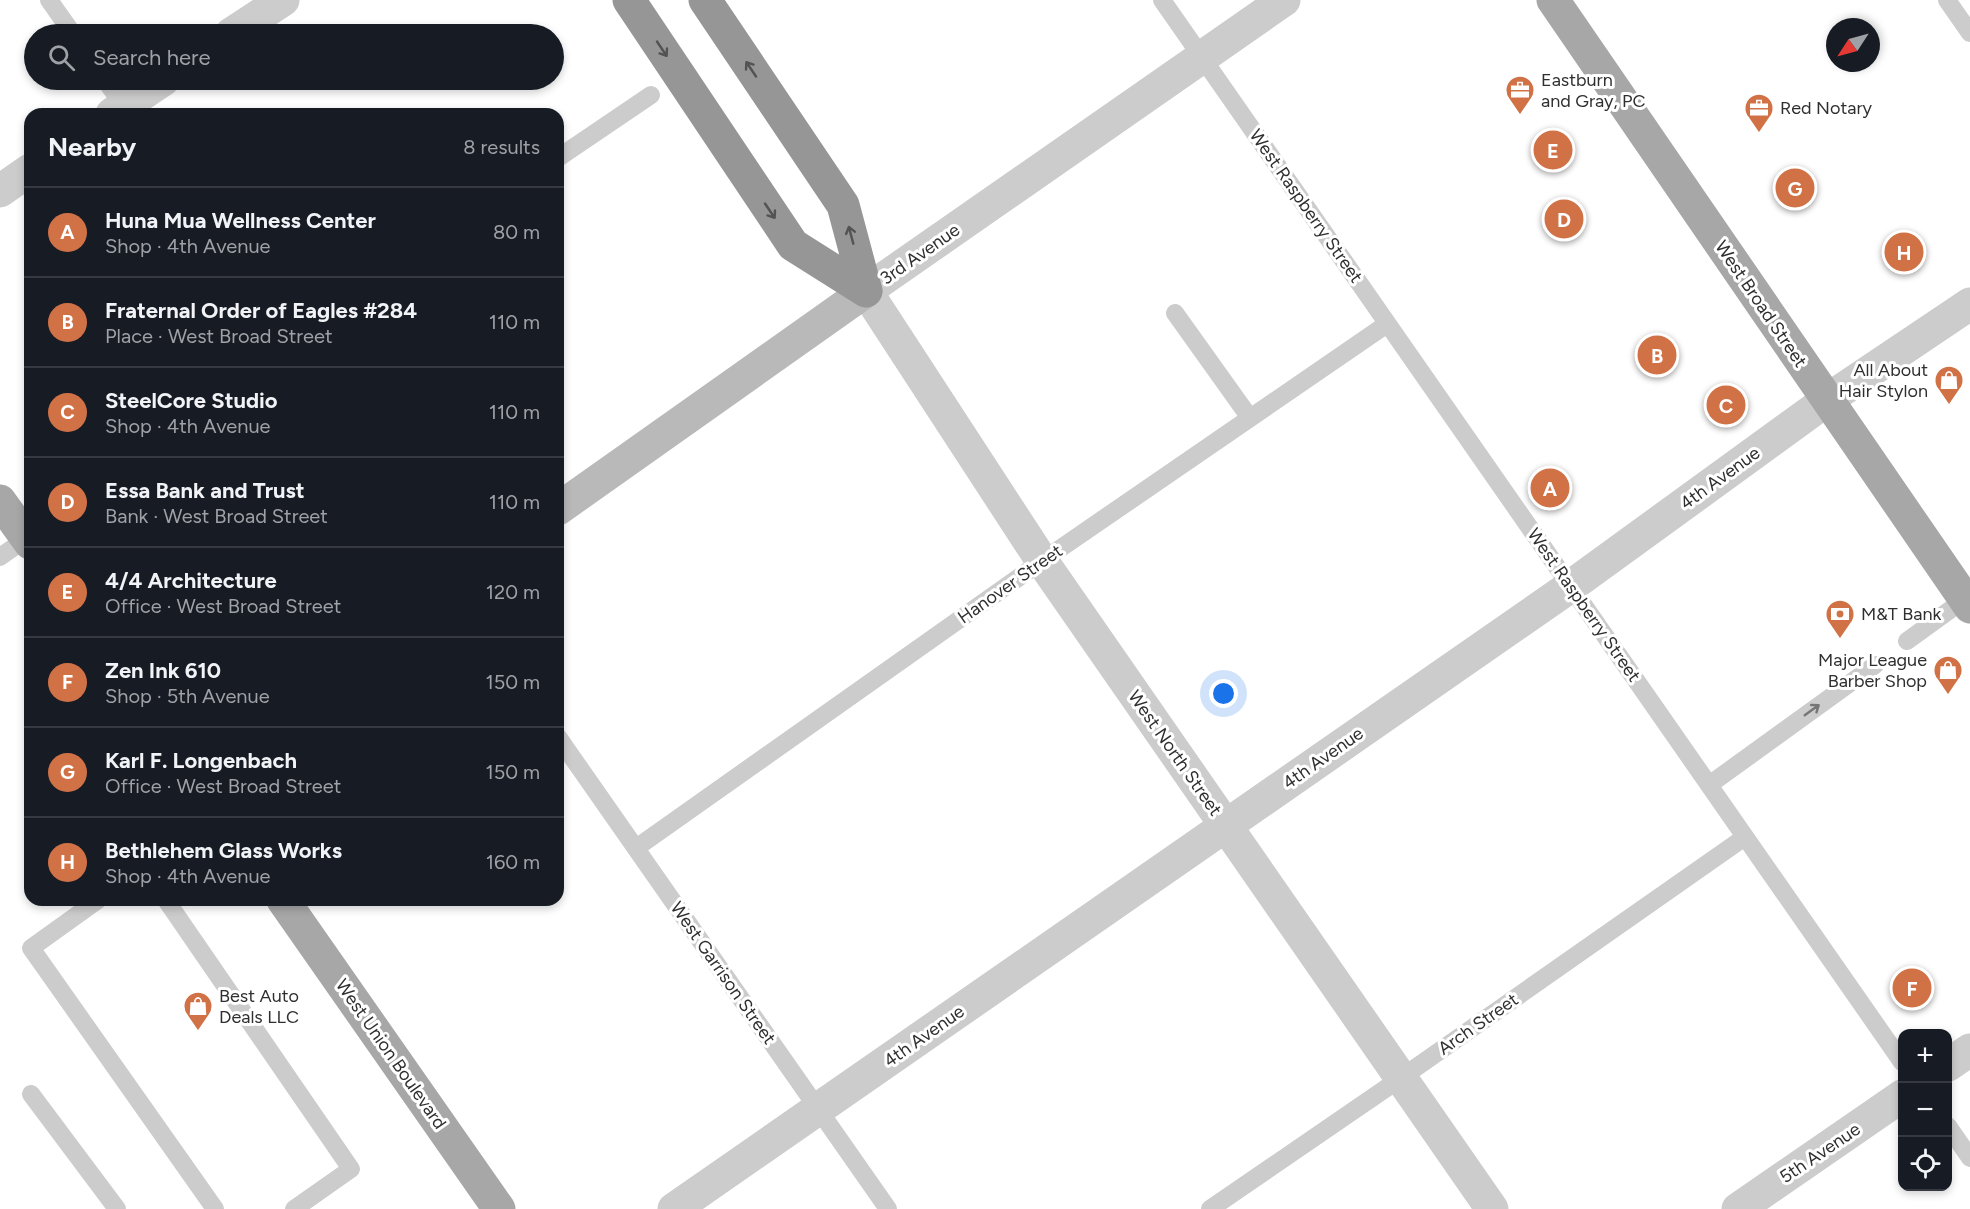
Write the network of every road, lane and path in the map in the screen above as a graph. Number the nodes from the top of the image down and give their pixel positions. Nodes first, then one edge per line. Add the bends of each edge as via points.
1 (49, 0) edge
2 (283, 0) edge
3 (629, 0) edge
4 (705, 0) edge
5 (1162, 0) edge
6 (1284, 0) edge
7 (1552, 0) edge
8 (1947, 0) edge
9 (66, 24) edge
10 (246, 24) edge
11 (1970, 33) edge
12 (1202, 57) junction
13 (110, 90) edge
14 (149, 90) edge
15 (651, 95) dead end
16 (119, 108) edge
17 (125, 108) edge
18 (564, 154) edge
19 (24, 174) edge
20 (0, 191) edge
21 (866, 291) junction
22 (1970, 304) edge
23 (1175, 312) dead end
24 (1388, 324) junction
25 (1827, 400) junction
26 (1250, 418) junction
27 (0, 501) edge
28 (564, 505) edge
29 (24, 535) edge
30 (24, 543) edge
31 (0, 557) edge
32 (1042, 561) junction
33 (1571, 586) junction
34 (1967, 603) edge
35 (1907, 641) dead end
36 (1875, 665) dead end
37 (564, 746) edge
38 (1709, 785) junction
39 (1226, 826) junction
40 (1745, 837) junction
41 (636, 848) junction
42 (90, 906) edge
43 (169, 906) edge
44 (287, 906) edge
45 (1970, 1050) edge
46 (1898, 1056) edge
47 (1952, 1062) edge
48 (1401, 1078) junction
49 (31, 1094) dead end
50 (1898, 1099) edge
51 (819, 1109) junction
52 (1952, 1133) edge
53 (1970, 1158) edge
54 (117, 1209) edge
55 (215, 1209) edge
56 (294, 1209) edge
57 (499, 1209) edge
58 (674, 1209) edge
59 (888, 1209) edge
60 (1210, 1209) edge
61 (1492, 1209) edge
62 (1738, 1209) edge

1 - 9 lane
2 - 10 street
3 -> 21 highway via 793,245
21 -> 4 highway via 843,205
5 - 12 lane, West Raspberry Street
6 - 12 street, 3rd Avenue
7 - 25 main road, West Broad Street
8 - 11 lane
12 - 21 street, 3rd Avenue
12 - 24 lane, West Raspberry Street
13 - 16 lane
14 - 17 street
15 - 18 lane
19 - 20 street
21 - 28 main road, 3rd Avenue
21 - 32 street, West North Street
22 - 25 street, 4th Avenue
23 - 26 lane
24 - 26 lane, Hanover Street
24 - 33 lane, West Raspberry Street
25 - 33 street, 4th Avenue
25 - 34 main road, West Broad Street
26 - 32 lane, Hanover Street
27 - 29 main road
30 - 31 lane
32 - 39 street, West North Street
32 - 41 lane, Hanover Street
33 - 38 lane, West Raspberry Street
33 - 39 street, 4th Avenue
34 - 35 lane
38 -> 36 lane
37 - 41 lane, West Garrison Street
38 - 40 lane, West Raspberry Street
39 - 48 street, West North Street
39 - 51 street, 4th Avenue
40 - 46 lane, West Raspberry Street
40 - 48 lane, Arch Street
41 - 51 lane, West Garrison Street
42 - 55 lane via 31,948
43 - 56 lane via 351,1169
44 - 57 main road, West Union Boulevard
45 - 47 street
48 - 60 lane, Arch Street
48 - 61 street, West North Street
49 - 54 lane
50 - 62 street, 5th Avenue
51 - 58 street, 4th Avenue
51 - 59 lane, West Garrison Street
52 - 53 lane

